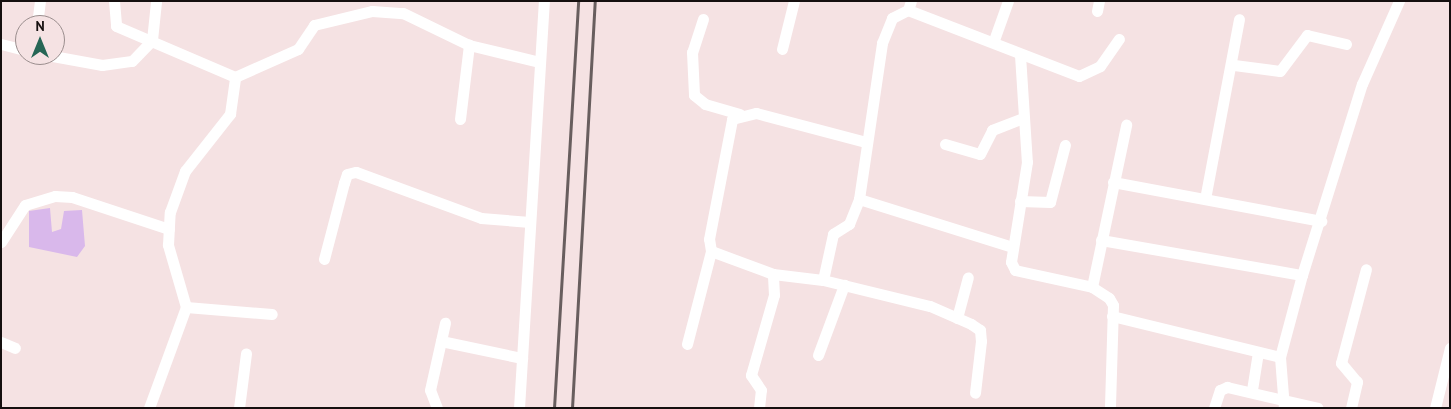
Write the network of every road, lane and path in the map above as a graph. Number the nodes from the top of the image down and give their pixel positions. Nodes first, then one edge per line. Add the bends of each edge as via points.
1 (40, 1) edge
2 (114, 1) edge
3 (156, 1) edge
4 (544, 1) edge
5 (794, 1) edge
6 (1008, 1) edge
7 (1399, 1) edge
8 (909, 5) edge
9 (38, 15) edge
10 (703, 19) dead end
11 (1239, 19) dead end
12 (1119, 39) dead end
13 (152, 40) junction
14 (994, 40) junction
15 (1, 44) edge
16 (1346, 44) dead end
17 (470, 45) junction
18 (15, 48) edge
19 (782, 49) dead end
20 (1020, 55) junction
21 (65, 59) edge
22 (540, 62) junction
23 (1234, 65) junction
24 (235, 77) junction
25 (740, 114) junction
26 (1023, 118) junction
27 (460, 120) dead end
28 (1126, 125) dead end
29 (866, 142) junction
30 (945, 144) dead end
31 (1064, 145) dead end
32 (1113, 182) junction
33 (859, 199) junction
34 (1205, 199) junction
35 (1020, 201) junction
36 (1320, 221) junction
37 (530, 222) junction
38 (169, 229) junction
39 (1101, 240) junction
40 (1, 242) edge
41 (1012, 247) junction
42 (711, 251) junction
43 (324, 259) dead end
44 (1366, 269) dead end
45 (773, 274) junction
46 (1302, 275) junction
47 (968, 277) dead end
48 (823, 280) junction
49 (844, 285) junction
50 (1092, 287) junction
51 (186, 307) junction
52 (272, 314) dead end
53 (1112, 316) junction
54 (957, 318) junction
55 (445, 323) dead end
56 (440, 341) junction
57 (1, 342) edge
58 (687, 344) dead end
59 (16, 348) dead end
60 (1450, 348) edge
61 (1258, 352) junction
62 (246, 353) dead end
63 (818, 356) dead end
64 (1280, 356) junction
65 (522, 358) junction
66 (1252, 390) junction
67 (975, 393) dead end
68 (1284, 403) edge
69 (149, 408) edge
70 (239, 408) edge
71 (437, 408) edge
72 (519, 408) edge
73 (759, 408) edge
74 (1110, 408) edge
75 (1214, 408) edge
76 (1318, 408) edge
77 (1351, 408) edge
78 (1435, 408) edge

1 - 9 street
2 - 13 street via 116,26
3 - 13 street
4 - 22 street
5 - 19 street
6 - 14 street
7 - 36 street via 1362,84
8 - 14 street
8 - 29 street via 892,18 882,43
10 - 25 street via 692,52 694,95 705,104
11 - 23 street
12 - 20 street via 1100,66 1087,75 1079,76
13 - 21 street via 140,55 122,62
13 - 24 street
14 - 20 street
15 - 18 street
16 - 23 street via 1307,35 1280,71
17 - 22 street
17 - 24 street via 403,14 372,11 314,25 298,49 250,74
17 - 27 street
20 - 26 street
22 - 37 street
23 - 34 street
24 - 38 street via 230,114 185,171 170,212
25 - 29 street via 756,113
25 - 42 street via 729,128
26 - 30 street via 992,130 980,154
26 - 35 street via 1027,162
28 - 32 street
29 - 33 street
31 - 35 street via 1050,202
32 - 34 street
32 - 39 street
33 - 41 street
33 - 48 street via 849,224 833,234
34 - 36 street
35 - 41 street
36 - 46 street
37 - 43 street via 481,218 356,172 347,174
37 - 65 street
38 - 40 street via 72,197 55,196 25,205
38 - 51 street via 168,245
39 - 46 street
39 - 50 street
41 - 50 street via 1015,270
42 - 45 street
42 - 58 street
44 - 77 street via 1341,363 1356,377
45 - 48 street
45 - 73 street via 774,295 751,374 761,390
46 - 64 street
47 - 54 street
48 - 49 street
49 - 54 street via 930,306
49 - 63 street
50 - 53 street via 1109,298
51 - 52 street
51 - 69 street
53 - 61 street
53 - 74 street
54 - 67 street via 980,330
55 - 56 street
56 - 65 street
56 - 71 street via 430,390
57 - 59 street
60 - 78 street
61 - 64 street
61 - 66 street
62 - 70 street
64 - 68 street
65 - 72 street
66 - 68 street
66 - 75 street via 1220,390
68 - 76 street

